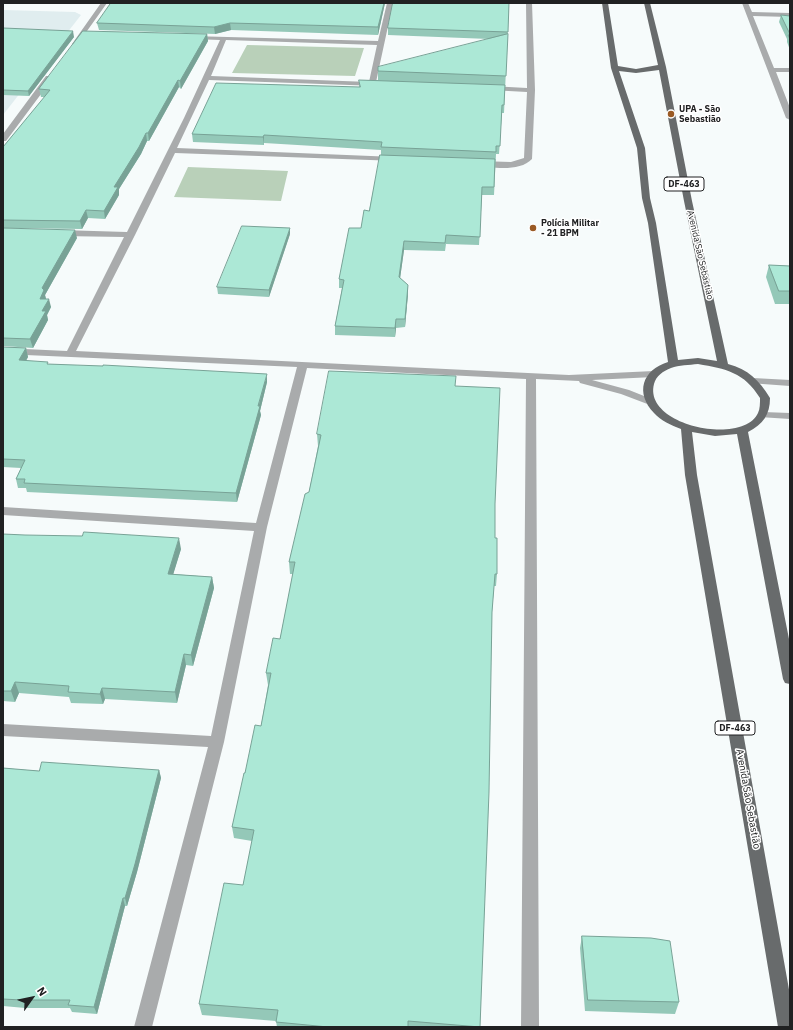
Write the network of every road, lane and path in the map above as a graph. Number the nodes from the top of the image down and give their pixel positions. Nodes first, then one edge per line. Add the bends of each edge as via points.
1 (104, 3) edge
2 (390, 3) edge
3 (529, 3) edge
4 (605, 3) edge
5 (647, 3) edge
6 (745, 3) edge
7 (751, 14) junction
8 (790, 15) edge
9 (185, 36) edge
10 (224, 38) junction
11 (381, 43) junction
12 (69, 52) edge
13 (615, 68) junction
14 (662, 68) junction
15 (772, 70) junction
16 (790, 70) edge
17 (55, 71) edge
18 (207, 78) junction
19 (483, 88) edge
20 (531, 90) junction
21 (790, 118) edge
22 (3, 139) edge
23 (172, 150) junction
24 (403, 160) edge
25 (467, 162) edge
26 (51, 233) edge
27 (131, 235) junction
28 (3, 351) edge
29 (70, 354) junction
30 (673, 364) junction
31 (303, 365) junction
32 (724, 366) junction
33 (654, 374) junction
34 (531, 375) junction
35 (570, 378) junction
36 (753, 381) junction
37 (790, 383) edge
38 (650, 402) junction
39 (763, 415) junction
40 (790, 416) edge
41 (686, 428) junction
42 (742, 430) junction
43 (3, 511) edge
44 (261, 528) junction
45 (790, 679) edge
46 (3, 730) edge
47 (217, 742) junction
48 (143, 1027) edge
49 (530, 1027) edge
50 (787, 1027) edge

1 - 12 street via 87,34
2 - 11 street
3 - 20 street
4 - 13 main road
5 - 14 main road, Avenida São Sebastião / DF-463
6 - 7 street
7 - 8 street
7 - 15 street
9 - 10 street
10 - 11 street
10 - 18 street
11 - 18 street via 376,84
13 - 14 main road via 636,71
13 - 30 main road via 641,148 646,198
14 - 32 main road, Avenida São Sebastião / DF-463
15 - 16 street
15 - 21 street
17 - 22 street
18 - 23 street
19 - 20 street
20 - 25 street via 528,159 518,164
23 - 24 street
23 - 27 street
26 - 27 street
27 - 29 street
28 - 29 street
29 - 31 street
30 - 32 main road via 698,361
30 - 33 main road
31 - 34 street
31 - 44 street
32 - 36 main road via 740,372
33 - 35 street
33 - 38 main road via 646,387
34 - 35 street
34 - 49 street
35 - 38 street via 625,392
36 - 37 street
36 - 39 main road via 765,398
38 - 41 main road via 663,417
39 - 40 street
39 - 42 main road via 755,424
41 - 42 main road via 715,433
41 - 50 main road, Avenida São Sebastião / DF-463 via 691,475
42 - 45 main road
43 - 44 street
44 - 47 street
46 - 47 street
47 - 48 street

